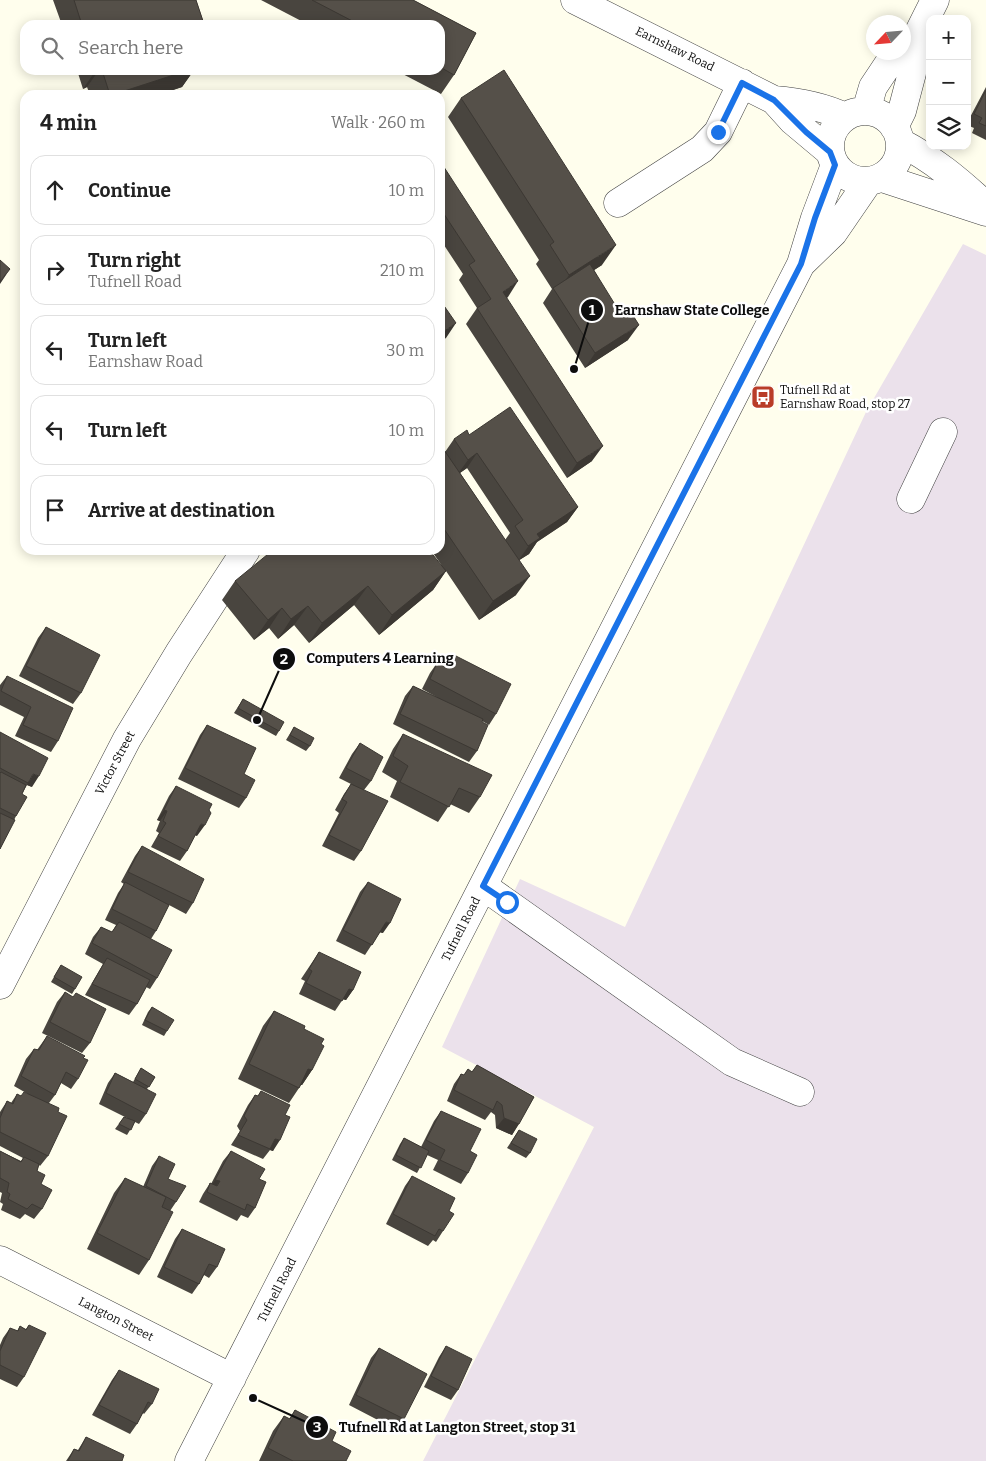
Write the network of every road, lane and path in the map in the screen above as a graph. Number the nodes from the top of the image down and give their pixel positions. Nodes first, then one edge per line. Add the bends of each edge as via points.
1 (575, 0) edge
2 (935, 0) edge
3 (911, 39) edge
4 (891, 60) edge
5 (909, 60) edge
6 (742, 83) junction
7 (774, 100) junction
8 (855, 114) junction
9 (898, 134) junction
10 (832, 158) junction
11 (875, 180) junction
12 (618, 203) dead end
13 (986, 206) edge
14 (986, 212) edge
15 (801, 264) junction
16 (943, 432) dead end
17 (911, 499) dead end
18 (239, 555) edge
19 (483, 886) junction
20 (0, 985) edge
21 (800, 1092) dead end
22 (0, 1260) edge
23 (232, 1378) junction
24 (189, 1461) edge

1 - 6 street, Earnshaw Road
2 - 3 street
4 - 8 street
5 - 9 street via 912,73
6 - 7 street, Earnshaw Road
6 - 12 street via 718,132 702,149
7 - 8 street, Earnshaw Road
7 - 10 street, Earnshaw Road
8 - 9 street via 877,113 887,118
8 - 10 street via 832,132
9 - 11 street via 900,153 897,163 890,172
9 - 13 street
10 - 11 street via 849,178
10 - 15 street, Tufnell Road
11 - 14 street
11 - 15 street, Tufnell Road via 833,233
15 - 19 street, Tufnell Road
16 - 17 street
18 - 20 street, Victor Street via 127,738
19 - 21 street via 732,1062
19 - 23 street, Tufnell Road
22 - 23 street, Langton Street
23 - 24 street, Tufnell Road

